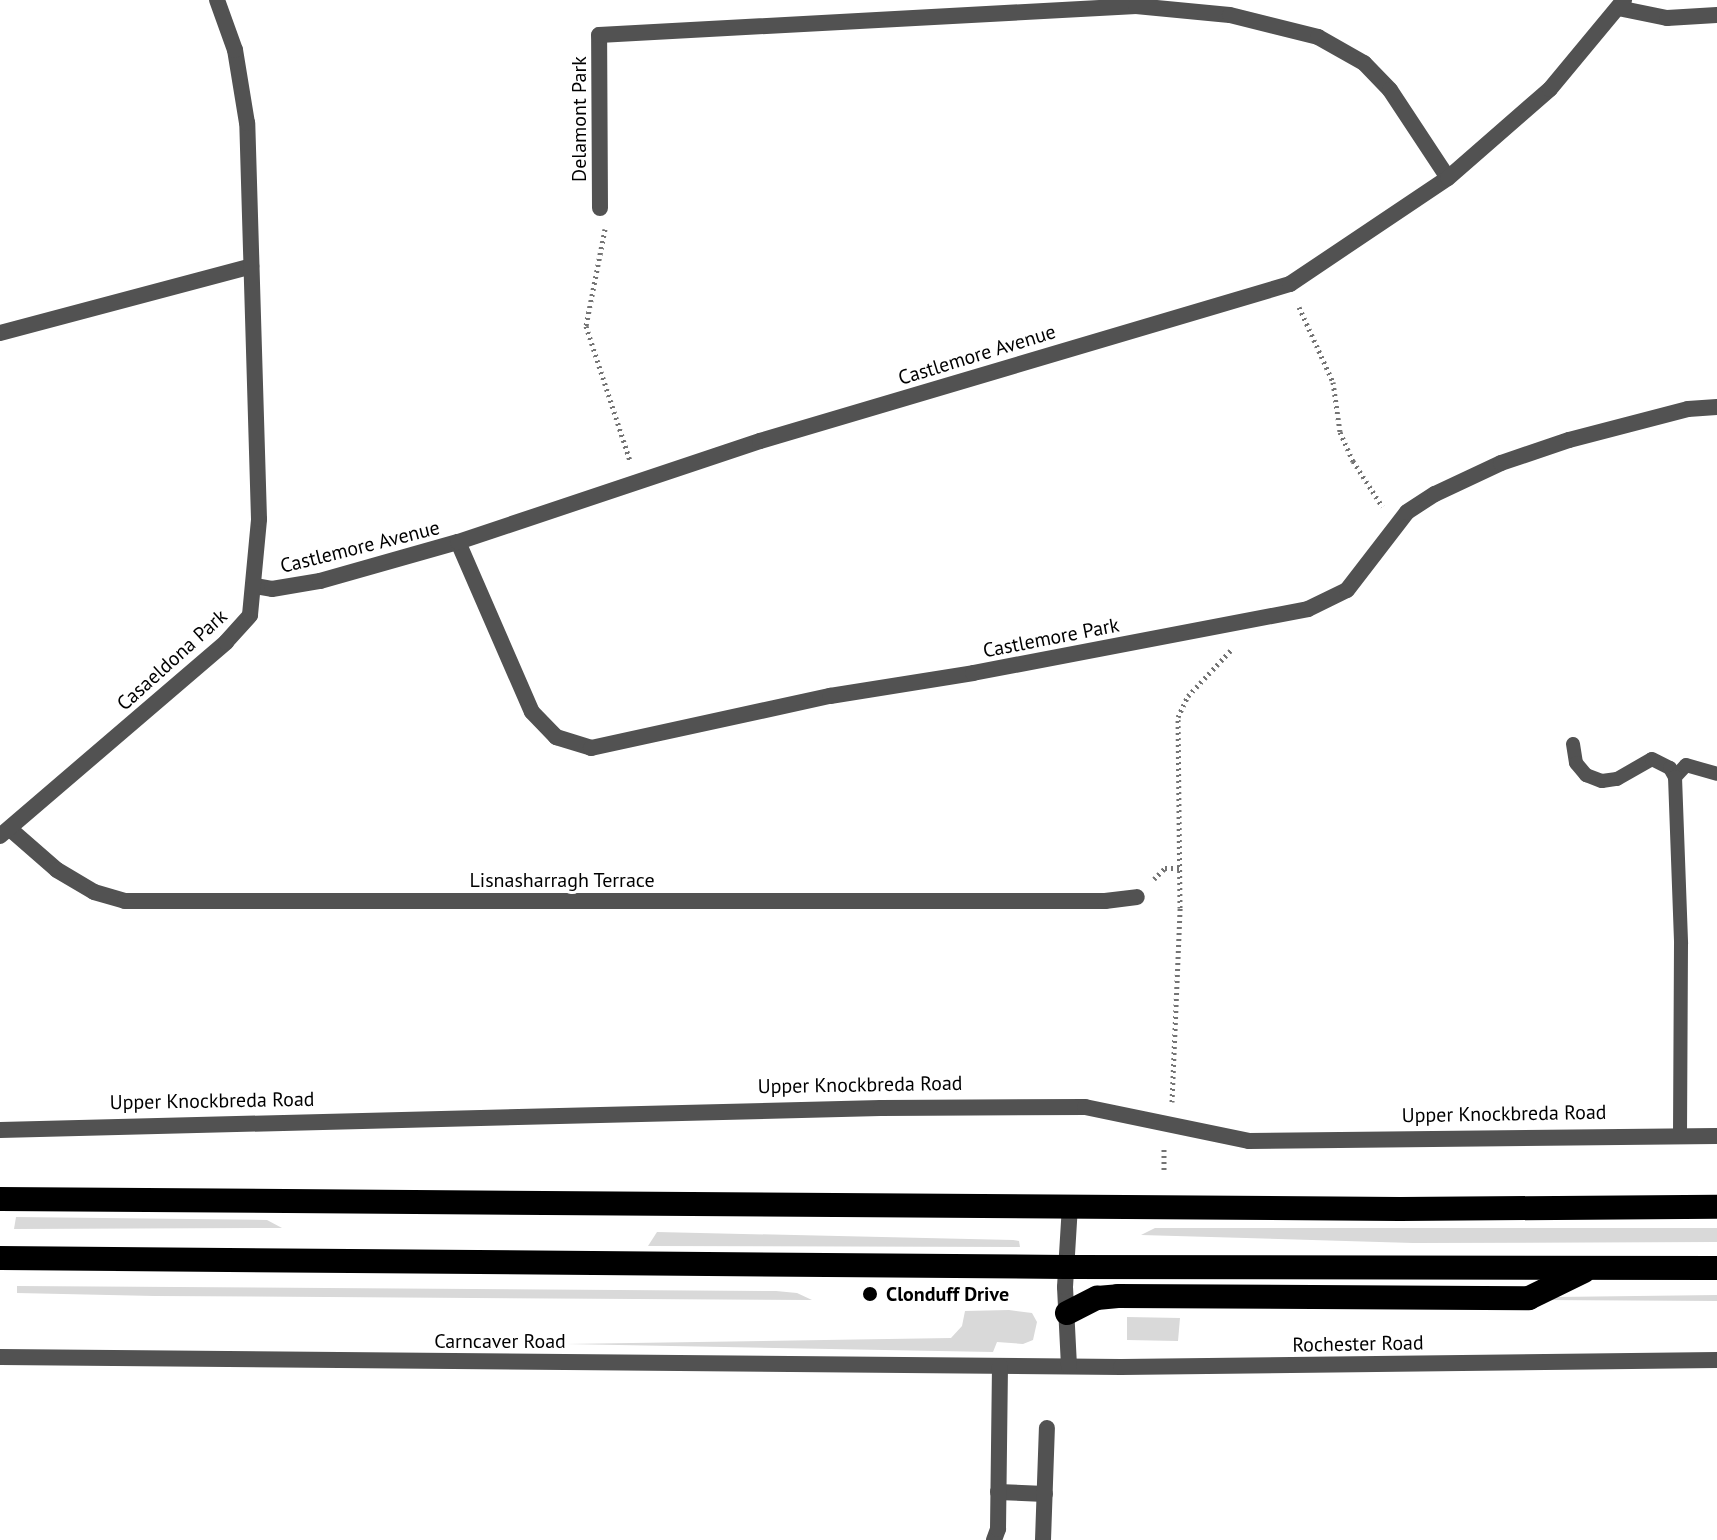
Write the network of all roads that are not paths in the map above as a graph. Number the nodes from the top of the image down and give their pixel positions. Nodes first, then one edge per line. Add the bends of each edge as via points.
1 (217, 0) edge
2 (1621, 4) edge
3 (1717, 15) edge
4 (1448, 178) junction
5 (600, 208) road end
6 (251, 266) junction
7 (0, 333) edge
8 (1717, 407) edge
9 (458, 542) junction
10 (255, 586) junction
11 (1573, 744) dead end
12 (1717, 774) edge
13 (1675, 777) junction
14 (5, 833) edge
15 (1137, 897) dead end
16 (0, 1130) edge
17 (1680, 1134) junction
18 (1717, 1136) edge
19 (0, 1199) edge
20 (1070, 1206) junction
21 (1717, 1207) edge
22 (0, 1258) edge
23 (1066, 1267) junction
24 (1590, 1268) junction
25 (1717, 1268) edge
26 (1067, 1313) junction
27 (0, 1357) edge
28 (1717, 1360) edge
29 (1000, 1366) junction
30 (1069, 1366) junction
31 (1047, 1428) dead end
32 (998, 1492) junction
33 (1045, 1494) junction
34 (994, 1540) edge
35 (1043, 1540) edge

1 - 6 street, Casaeldona Park via 235,50 247,123
2 - 3 street via 1667,18
2 - 4 street, Castlemore Avenue via 1550,89
4 - 5 street, Delamont Park via 1390,90 1364,63 1318,37 1230,15 1136,6 599,35
4 - 9 street, Castlemore Avenue via 1290,284 635,480
6 - 7 street
6 - 10 street, Casaeldona Park via 259,519
8 - 9 street, Castlemore Park via 1688,409 1501,463 1417,504 1395,525 1361,575 1328,602 830,696 591,748 556,737 532,712
9 - 10 street, Castlemore Avenue via 320,581 272,589
10 - 14 street, Casaeldona Park via 250,615 226,642
11 - 13 lane via 1576,763 1586,775 1602,781 1617,779 1652,759 1670,768
12 - 13 lane via 1686,765
13 - 17 lane
14 - 15 street, Lisnasharragh Terrace via 94,892 125,901
16 - 17 street, Upper Knockbreda Road via 1085,1107 1249,1141
17 - 18 street, Upper Knockbreda Road
19 - 20 highway
20 - 21 highway
20 - 23 street
22 - 23 highway
23 - 24 highway
23 - 26 street
24 - 25 highway
24 - 26 highway via 1529,1298 1118,1296 1097,1298
26 - 30 street
27 - 29 street, Carncaver Road
28 - 30 street, Rochester Road
29 - 30 street, Rochester Road
29 - 32 street
31 - 33 street
32 - 33 street
32 - 34 street
33 - 35 street

